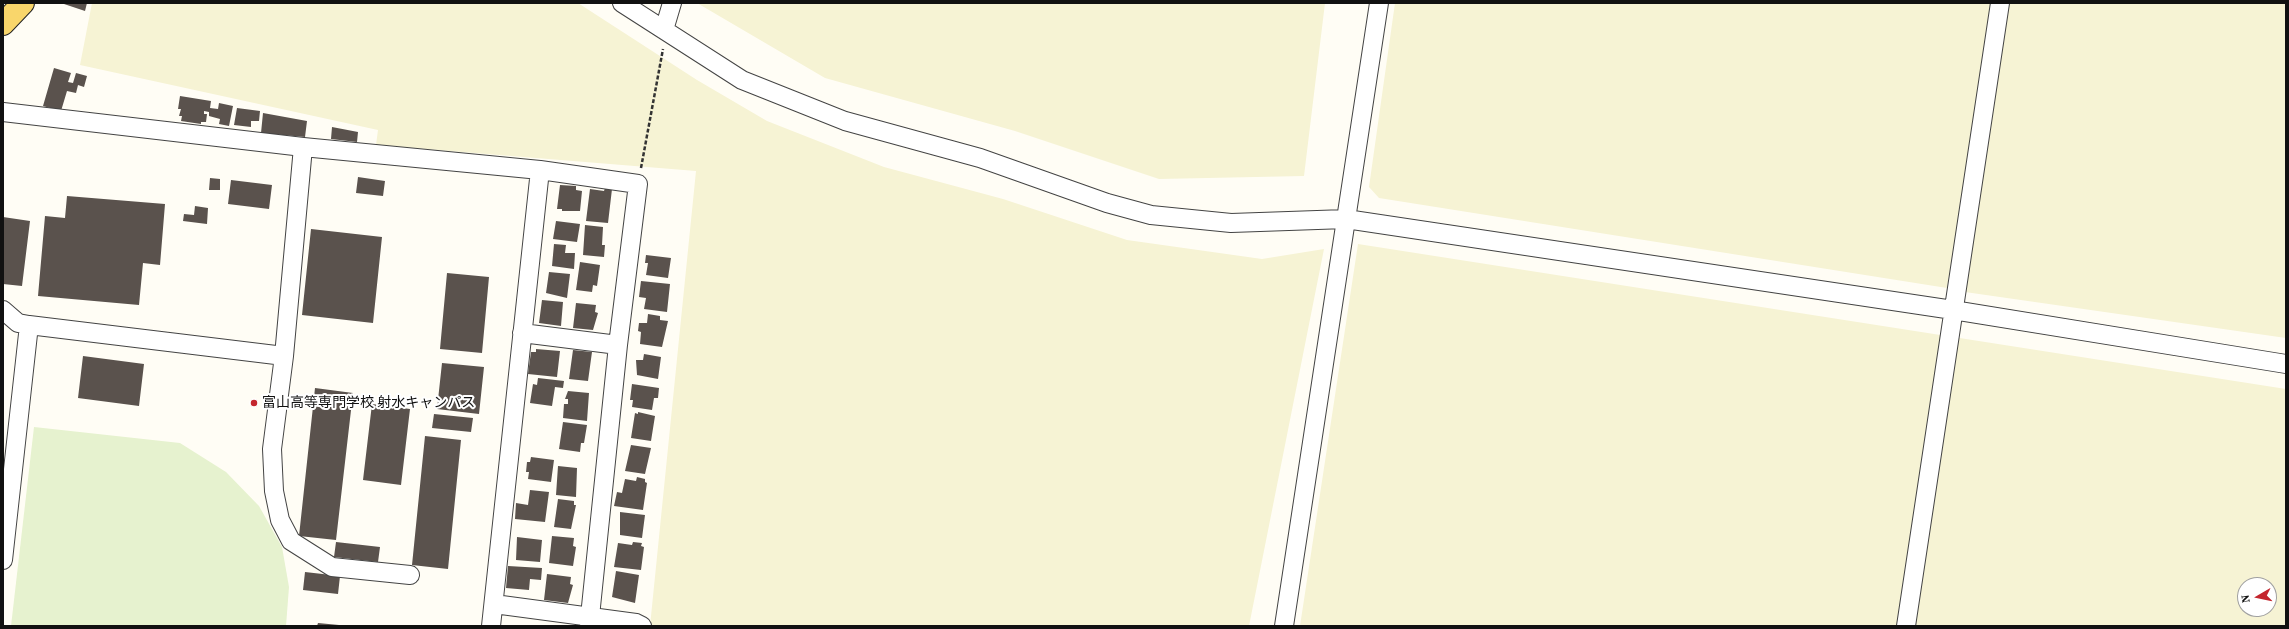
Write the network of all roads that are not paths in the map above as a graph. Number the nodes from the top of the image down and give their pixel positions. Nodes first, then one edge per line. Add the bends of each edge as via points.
1 (23, 3) edge
2 (622, 3) edge
3 (672, 3) edge
4 (1379, 3) edge
5 (2000, 3) edge
6 (3, 24) edge
7 (664, 30) junction
8 (3, 112) edge
9 (303, 147) junction
10 (540, 170) junction
11 (1337, 220) junction
12 (3, 310) edge
13 (1953, 310) junction
14 (29, 325) junction
15 (522, 333) junction
16 (618, 345) junction
17 (284, 356) junction
18 (2286, 364) edge
19 (3, 560) edge
20 (410, 575) dead end
21 (494, 604) junction
22 (589, 622) edge
23 (492, 626) edge
24 (642, 626) edge
25 (1284, 626) edge
26 (1906, 626) edge

1 - 6 main road
2 - 7 street
3 - 7 street
4 - 11 street
5 - 13 street
7 - 11 street via 742,80 844,121 980,158 1107,203 1152,215 1231,223
8 - 9 street
9 - 10 street
9 - 17 street
10 - 15 street
10 - 16 street via 638,184
11 - 13 street
11 - 25 street
12 - 14 street via 18,323
13 - 18 street
13 - 26 street
14 - 17 street
14 - 19 street
15 - 16 street
15 - 21 street
16 - 22 street
17 - 20 street via 272,449 274,491 280,520 291,541 332,567
21 - 22 street
21 - 23 street
22 - 24 street via 636,623

